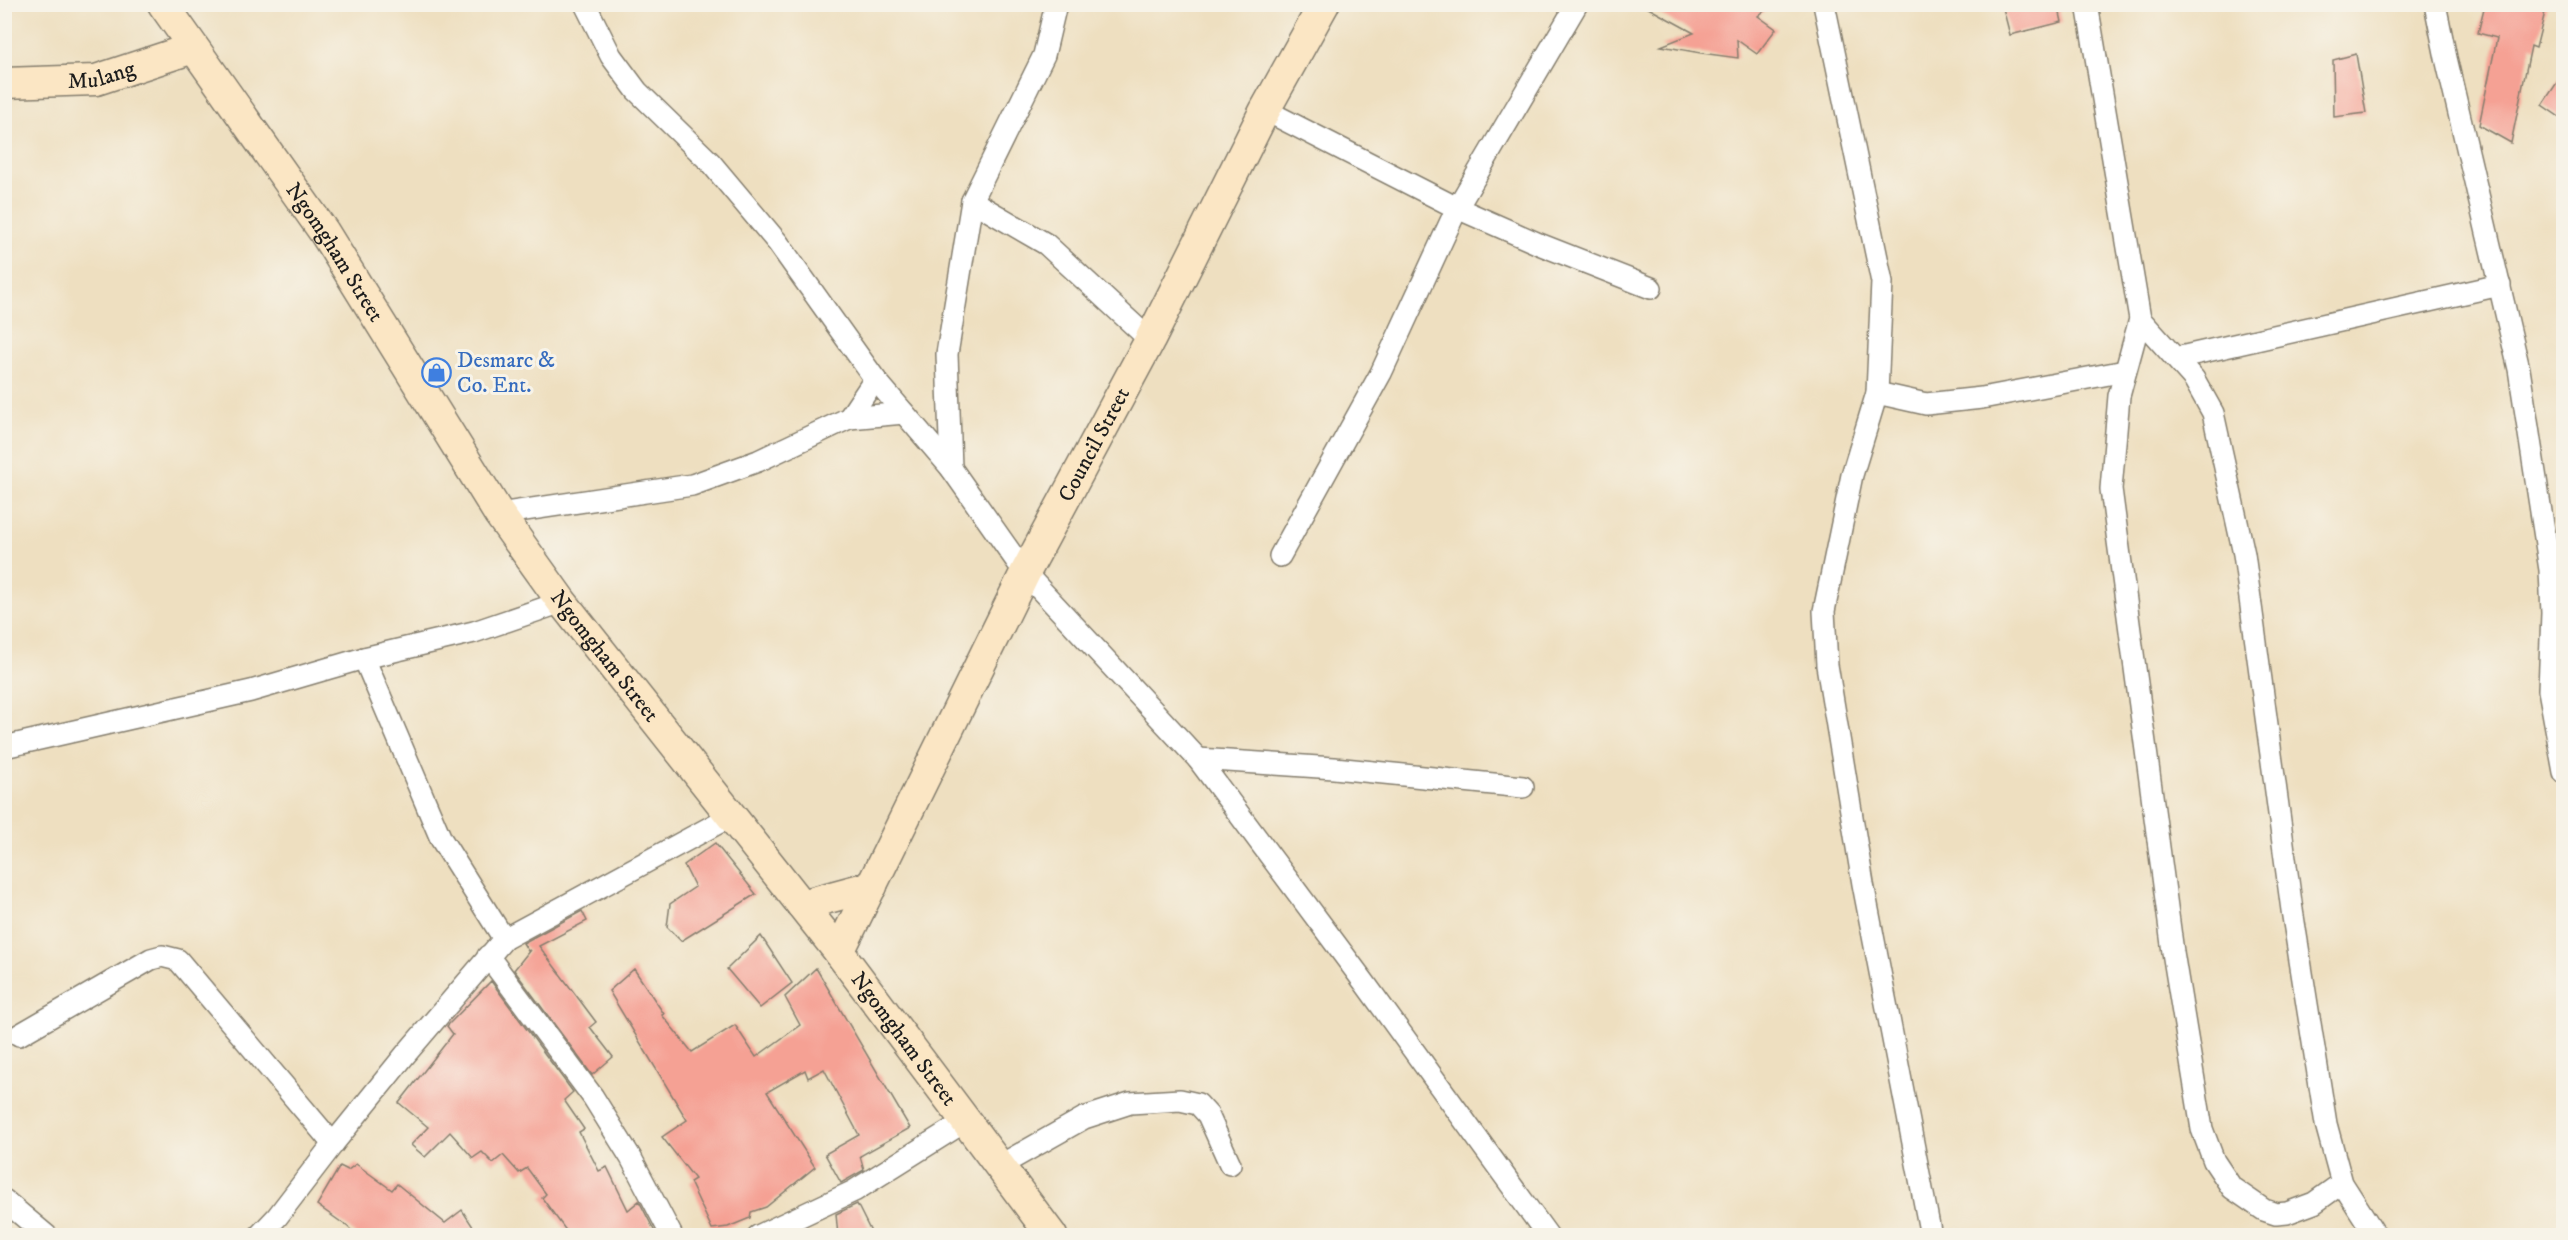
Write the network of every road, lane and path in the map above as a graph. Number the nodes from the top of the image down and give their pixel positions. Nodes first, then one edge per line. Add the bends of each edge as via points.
1 (163, 4) edge
2 (585, 4) edge
3 (1056, 4) edge
4 (1324, 4) edge
5 (1577, 4) edge
6 (1824, 4) edge
7 (2088, 4) edge
8 (2435, 4) edge
9 (193, 48) junction
10 (4, 83) edge
11 (1266, 110) junction
12 (972, 201) junction
13 (1457, 208) junction
14 (2500, 285) junction
15 (1651, 288) dead end
16 (2140, 319) junction
17 (1150, 340) junction
18 (2176, 358) junction
19 (2125, 371) junction
20 (875, 380) junction
21 (1877, 393) junction
22 (904, 413) junction
23 (849, 418) junction
24 (951, 468) junction
25 (499, 514) junction
26 (1280, 556) dead end
27 (1025, 573) junction
28 (562, 602) junction
29 (364, 658) junction
30 (4, 747) edge
31 (1197, 759) junction
32 (2564, 772) edge
33 (1523, 787) dead end
34 (733, 815) junction
35 (872, 886) junction
36 (802, 905) junction
37 (504, 939) junction
38 (838, 952) junction
39 (488, 956) junction
40 (19, 1035) dead end
41 (967, 1120) junction
42 (333, 1144) junction
43 (1230, 1164) dead end
44 (1000, 1166) junction
45 (2342, 1183) junction
46 (4, 1200) edge
47 (47, 1236) edge
48 (259, 1236) edge
49 (672, 1236) edge
50 (758, 1236) edge
51 (1052, 1236) edge
52 (1548, 1236) edge
53 (1931, 1236) edge
54 (2376, 1236) edge

1 - 9 main road, Ngomgham Street
2 - 20 street via 611,56 637,91 710,162 778,243
3 - 12 street via 1044,55
4 - 11 main road, Council Street
5 - 13 street
6 - 21 street via 1882,282
7 - 16 street
8 - 14 street
9 - 10 main road, Mulang via 96,80
9 - 25 main road, Ngomgham Street via 324,232
11 - 13 street
11 - 17 main road, Council Street
12 - 17 street via 1046,244
12 - 24 street via 947,354
13 - 15 street
13 - 26 street via 1381,373
14 - 18 street
14 - 32 street via 2519,369 2550,570 2549,690
16 - 18 street
16 - 19 street
17 - 27 main road, Council Street
18 - 45 street via 2194,379 2213,413 2244,554 2313,1051
19 - 21 street via 1982,398 1926,404
19 - 45 street via 2119,396 2111,489 2173,952 2202,1129 2214,1161 2232,1188 2264,1210 2288,1213 2314,1203
20 - 22 street
20 - 23 street
21 - 53 street via 1852,475 1824,610 1827,665 1863,884
22 - 23 street
22 - 24 street
23 - 25 street via 758,461 692,485
24 - 27 street
25 - 28 main road, Ngomgham Street
27 - 31 street
27 - 35 main road, Council Street
28 - 29 street via 474,632
28 - 34 main road, Ngomgham Street
29 - 30 street via 251,691
29 - 37 street via 441,839
31 - 33 street
31 - 52 street
34 - 36 main road, Ngomgham Street
34 - 37 street
35 - 36 main road
35 - 38 main road, Council Street
36 - 38 main road, Ngomgham Street
37 - 39 street
38 - 41 main road, Ngomgham Street
39 - 42 street
39 - 49 street via 592,1097 631,1158
40 - 42 street via 151,959 162,956 178,960
41 - 44 main road, Ngomgham Street
41 - 50 street via 854,1191
42 - 48 street
43 - 44 street via 1208,1115 1198,1104 1180,1100 1130,1103 1084,1118
44 - 51 main road, Ngomgham Street
45 - 54 street
46 - 47 street

